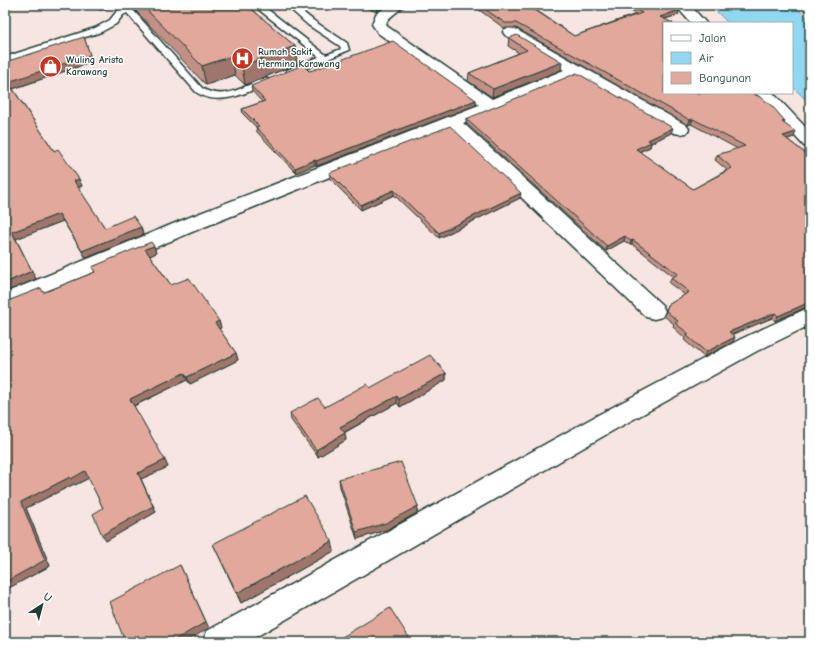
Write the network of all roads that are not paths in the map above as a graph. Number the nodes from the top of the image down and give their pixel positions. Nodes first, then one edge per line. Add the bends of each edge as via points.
1 (139, 5) edge
2 (257, 5) edge
3 (398, 5) edge
4 (682, 5) edge
5 (291, 6) dead end
6 (128, 9) junction
7 (697, 22) edge
8 (300, 26) junction
9 (510, 32) dead end
10 (325, 58) junction
11 (5, 60) edge
12 (577, 70) junction
13 (765, 94) edge
14 (491, 106) junction
15 (452, 122) junction
16 (680, 129) dead end
17 (810, 142) edge
18 (5, 302) edge
19 (654, 311) dead end
20 (810, 315) edge
21 (218, 642) edge

1 - 6 lane
2 - 8 lane
3 - 14 street via 381,17 379,24 383,30
4 - 7 street
5 - 8 lane
6 - 10 lane via 199,90 208,96 230,95
6 - 11 lane via 120,13 113,22 98,30
8 - 10 lane
8 - 10 lane via 344,45 345,50
9 - 12 street
12 - 14 street
12 - 16 street
13 - 17 street
14 - 15 street
15 - 18 street
15 - 19 street
20 - 21 street via 605,423

